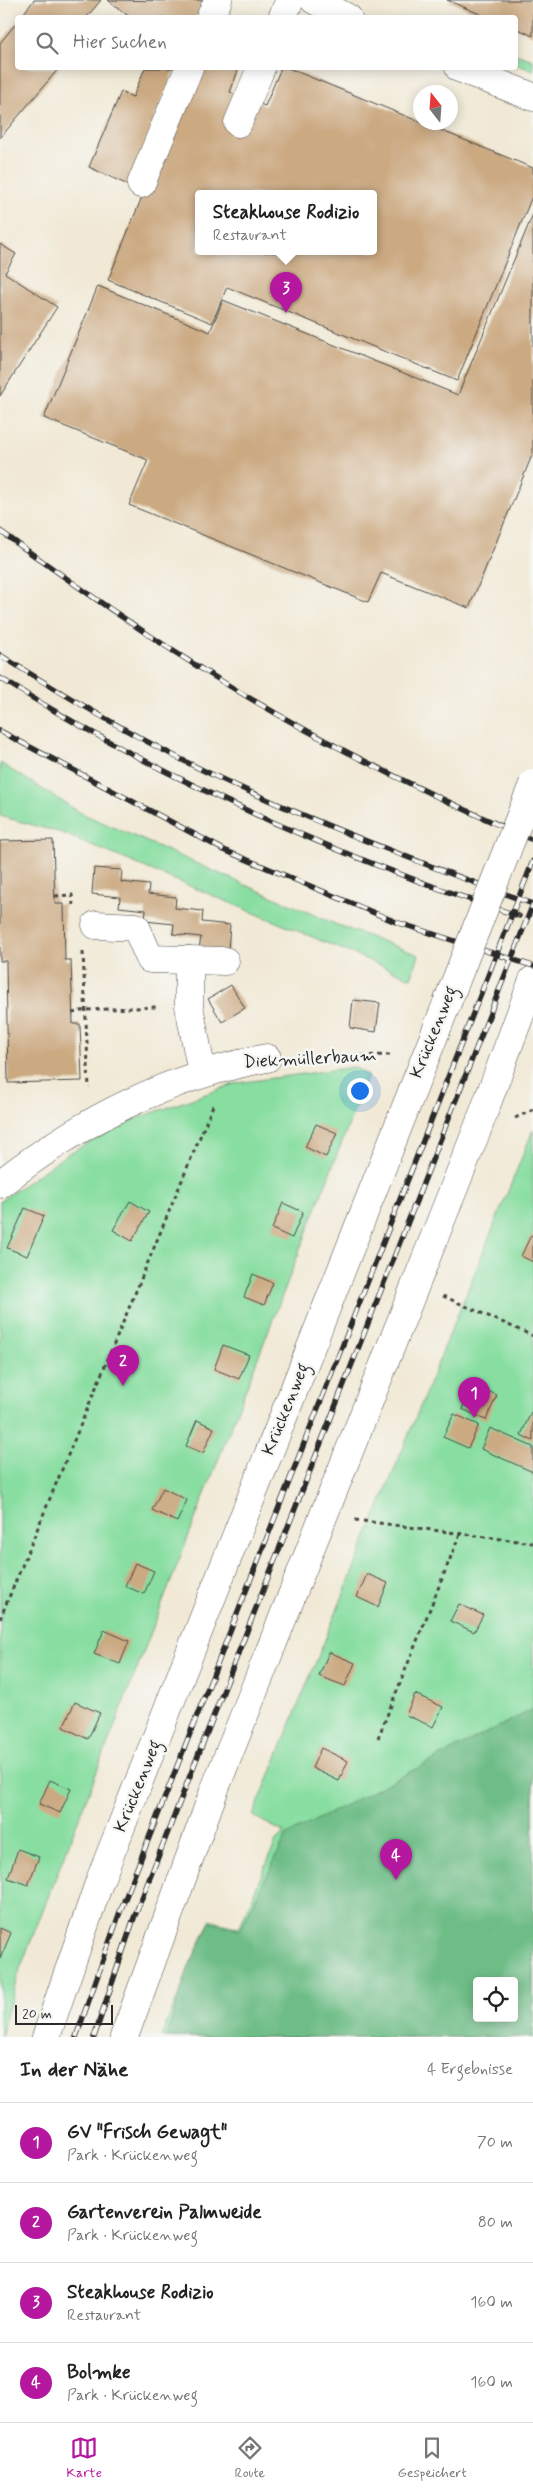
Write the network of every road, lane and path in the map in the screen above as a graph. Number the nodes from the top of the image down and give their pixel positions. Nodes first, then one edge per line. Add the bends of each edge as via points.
1 (218, 0) edge
2 (290, 0) edge
3 (314, 0) edge
4 (211, 15) edge
5 (283, 15) edge
6 (342, 15) edge
7 (188, 70) edge
8 (260, 70) edge
9 (464, 70) edge
10 (533, 97) edge
11 (238, 123) dead end
12 (141, 184) dead end
13 (533, 784) edge
14 (96, 925) dead end
15 (83, 951) dead end
16 (189, 960) junction
17 (224, 961) dead end
18 (533, 980) edge
19 (189, 1006) junction
20 (86, 1010) junction
21 (72, 1013) dead end
22 (390, 1055) dead end
23 (267, 1058) joint
24 (230, 1065) junction
25 (202, 1074) junction
26 (91, 1121) junction
27 (0, 1184) edge
28 (438, 1294) dead end
29 (533, 1336) edge
30 (350, 1520) dead end
31 (460, 1534) junction
32 (533, 1543) edge
33 (0, 1619) edge
34 (378, 1738) dead end
35 (46, 2037) edge
36 (124, 2037) edge

1 - 4 main road
2 - 5 main road
3 - 6 main road
7 - 12 main road
8 - 11 main road
9 - 10 main road
13 - 35 main road, Krückenweg, bridge via 100,1880
14 - 16 main road via 136,926 150,959
15 - 20 path
16 - 17 main road
16 - 19 main road
18 - 36 main road via 214,1791
19 - 20 path
19 - 25 main road
20 - 21 path
20 - 26 path
22 - 23 path, Diekmüllerbaum
23 - 24 main road, Diekmüllerbaum
24 - 25 main road, Diekmüllerbaum
24 - 33 path
25 - 26 main road, Diekmüllerbaum via 141,1097
26 - 27 main road, Diekmüllerbaum
28 - 29 path
30 - 31 path
31 - 32 path
31 - 34 path

